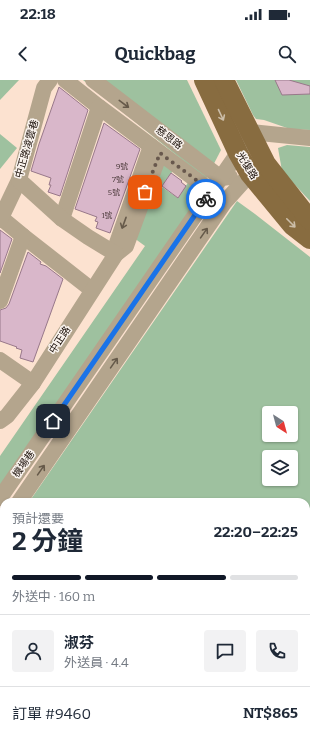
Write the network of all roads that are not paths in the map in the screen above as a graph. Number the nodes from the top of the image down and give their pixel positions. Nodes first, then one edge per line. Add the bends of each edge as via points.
1 (50, 80) edge
2 (65, 80) edge
3 (93, 80) edge
4 (204, 80) edge
5 (224, 80) edge
6 (99, 107) junction
7 (250, 132) junction
8 (310, 138) edge
9 (156, 150) junction
10 (238, 153) junction
11 (258, 169) junction
12 (221, 178) junction
13 (19, 180) junction
14 (211, 191) junction
15 (0, 218) edge
16 (62, 218) junction
17 (310, 220) edge
18 (23, 236) junction
19 (310, 239) edge
20 (177, 241) junction
21 (191, 251) junction
22 (116, 254) junction
23 (92, 290) junction
24 (0, 301) edge
25 (0, 360) edge
26 (33, 383) junction
27 (0, 421) edge
28 (0, 498) edge
29 (22, 498) edge

1 - 13 street, 中正路凌雲巷 via 44,88
2 - 6 street
3 -> 12 street, 慈恩路
4 -> 10 main road, 光復路
5 - 7 main road, 光復路
6 - 9 street
6 - 16 street
7 - 8 street
7 - 10 street, 機場巷
7 - 11 main road, 光復路
9 - 14 street
9 - 22 street, 中正路 via 126,246
10 - 11 main road, 光復路
10 - 12 street, 機場巷
11 - 12 street
11 - 17 main road, 光復路
11 -> 19 main road, 光復路 via 292,224
21 -> 11 street, 機場巷 via 224,203
12 - 14 street, 機場巷
13 - 15 street, 中正路凌雲巷
13 - 16 street
14 - 20 street, 機場巷
15 - 18 street
16 - 22 street
18 - 23 street
18 - 24 street
20 - 21 street
20 - 28 street, 機場巷
29 -> 21 street, 機場巷
22 - 23 street, 中正路
23 - 26 street, 中正路
25 - 26 street
26 - 27 street, 中正路 via 7,416

